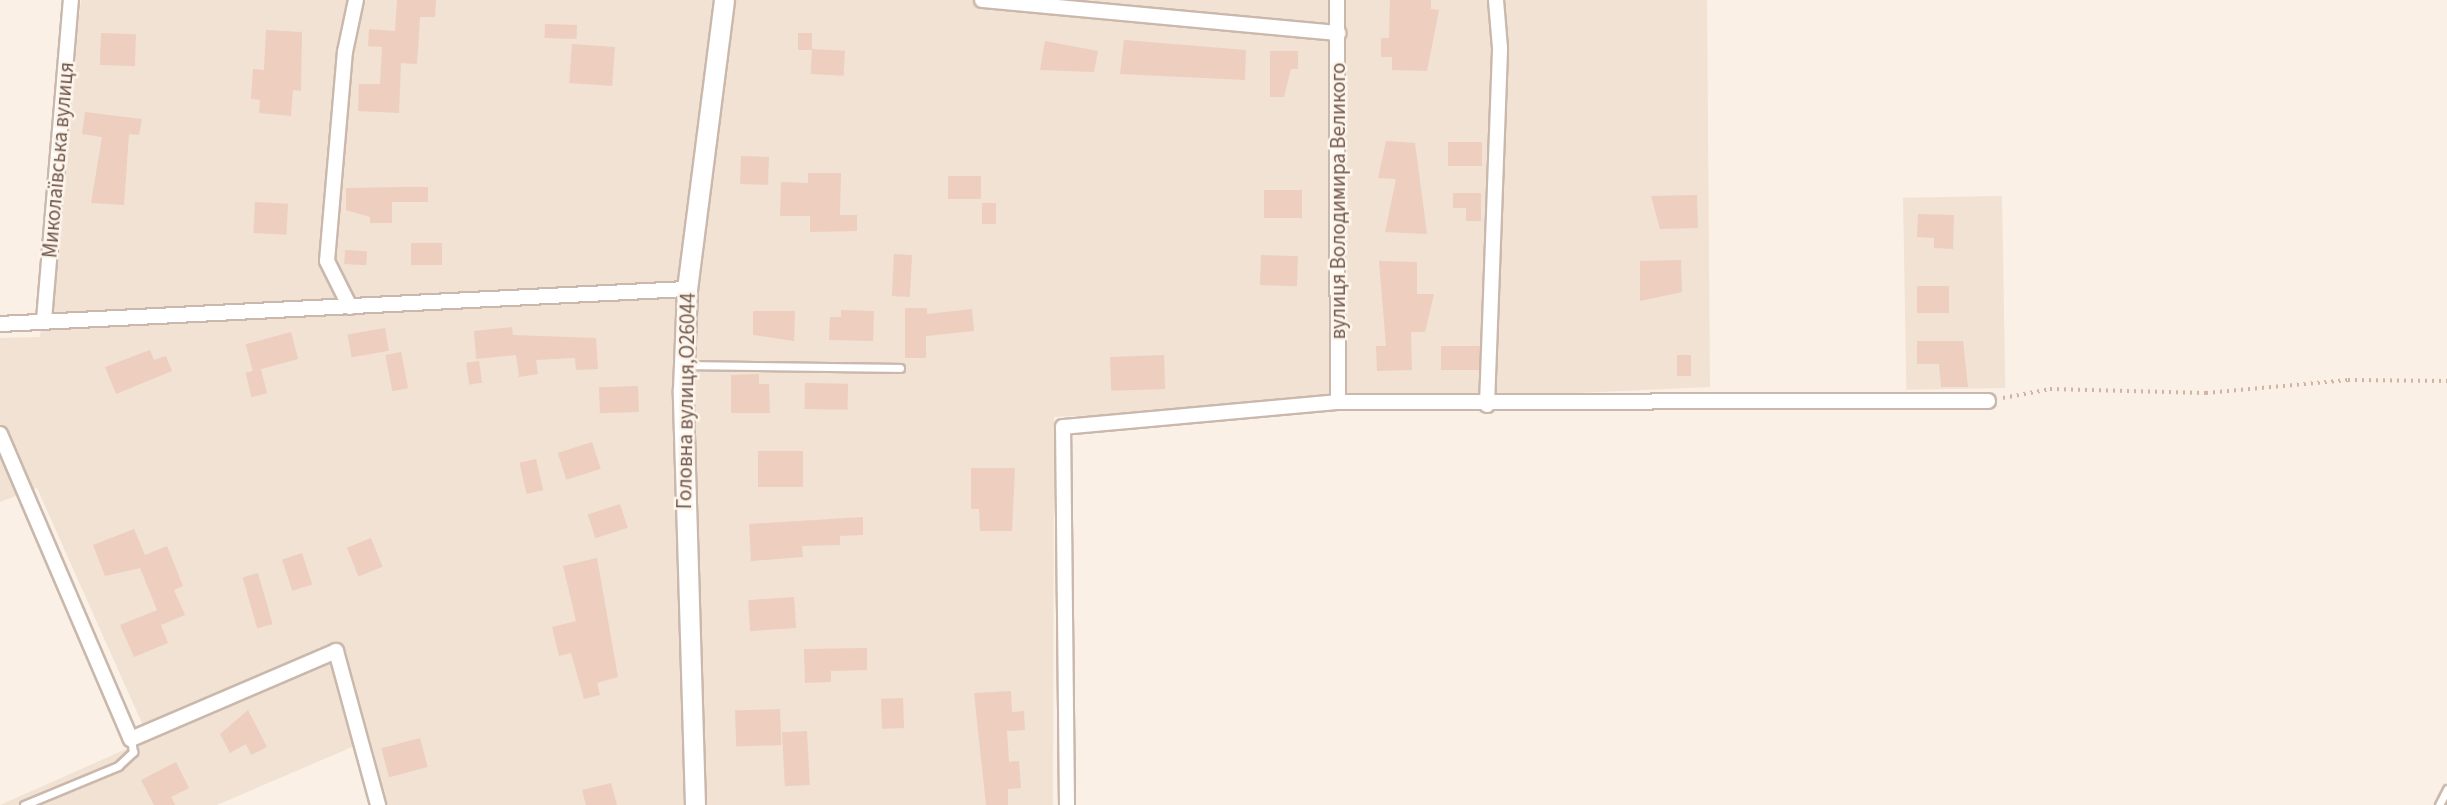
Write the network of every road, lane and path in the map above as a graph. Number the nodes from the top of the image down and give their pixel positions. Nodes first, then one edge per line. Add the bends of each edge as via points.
1 (71, 0) edge
2 (356, 0) edge
3 (724, 0) edge
4 (982, 0) edge
5 (1337, 0) edge
6 (1496, 0) edge
7 (1338, 33) junction
8 (687, 289) junction
9 (350, 307) junction
10 (44, 320) junction
11 (0, 324) edge
12 (684, 365) junction
13 (900, 368) dead end
14 (2447, 381) edge
15 (1992, 399) joint
16 (1338, 402) junction
17 (1487, 405) junction
18 (0, 433) edge
19 (131, 739) junction
20 (2447, 789) edge
21 (24, 805) edge
22 (378, 805) edge
23 (695, 805) edge
24 (1066, 805) edge
25 (2439, 805) edge

1 - 10 street, Миколаївська вулиця
2 - 9 street via 345,52 327,261
3 - 8 main road, Головна вулиця,О26044
4 - 7 street
5 - 7 street, вулиця Володимира Великого
6 - 17 street via 1500,48
7 - 16 street, вулиця Володимира Великого
8 - 9 street
8 - 12 main road, Головна вулиця,О26044
9 - 10 street
10 - 11 street
12 - 13 lane
12 - 23 main road, Головна вулиця,О26044 via 684,570
14 - 15 path via 2348,380 2206,393 2050,389
15 - 17 street
16 - 17 street
16 - 24 street via 1063,427
18 - 19 street
19 - 21 lane via 133,752 118,766
19 - 22 street via 337,651
20 - 25 lane

